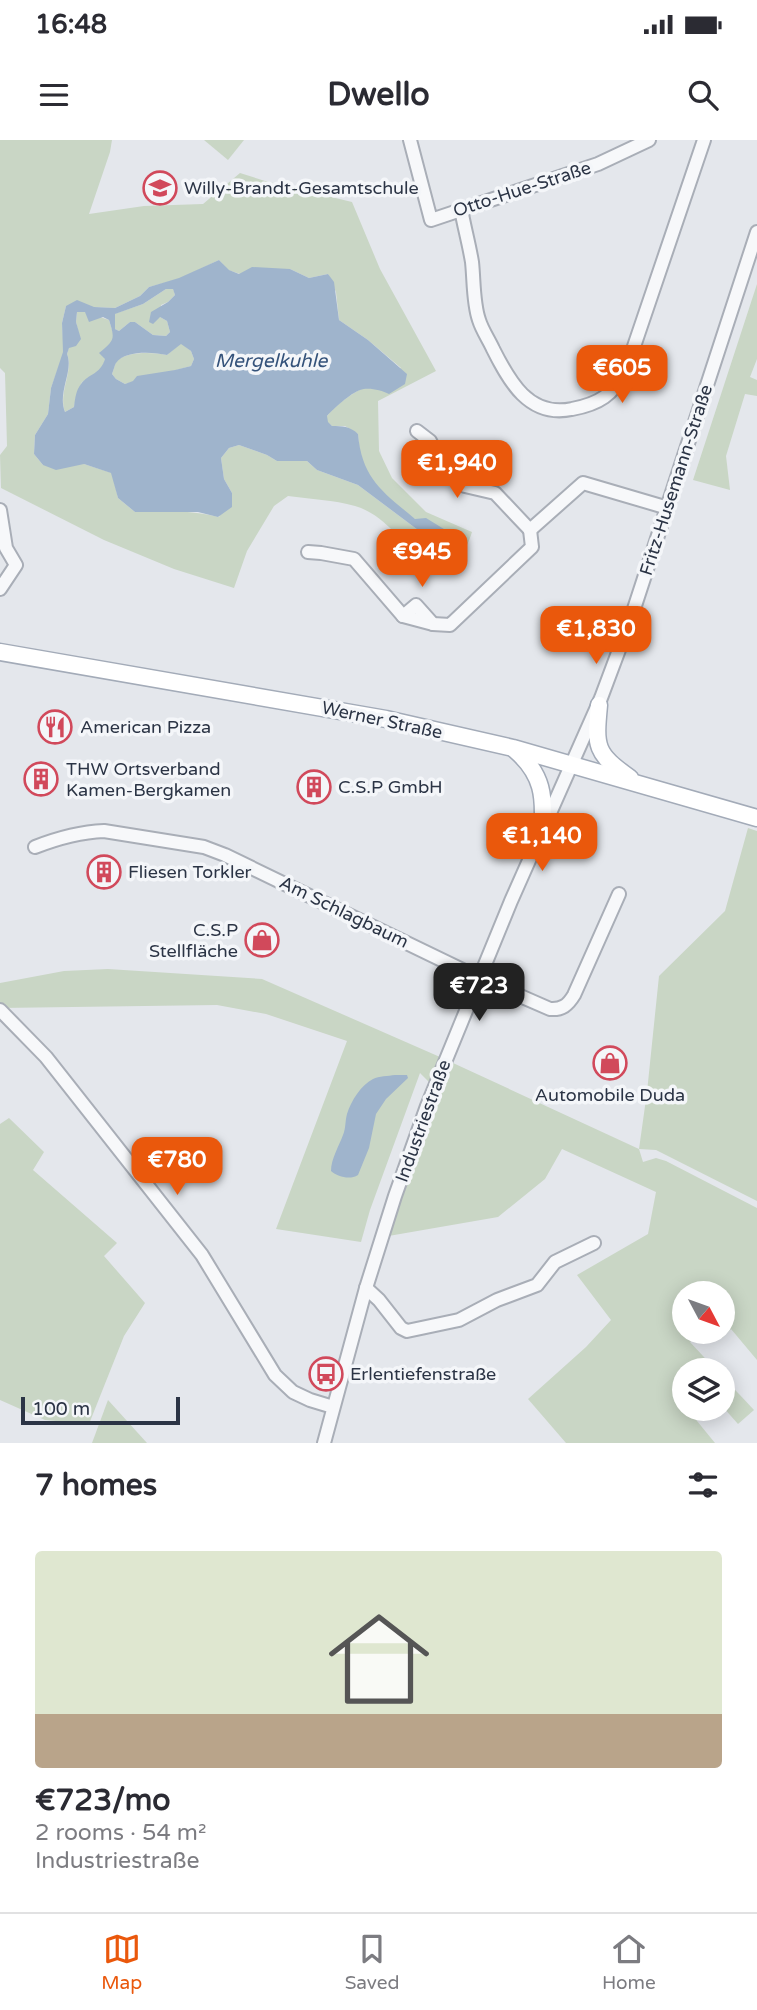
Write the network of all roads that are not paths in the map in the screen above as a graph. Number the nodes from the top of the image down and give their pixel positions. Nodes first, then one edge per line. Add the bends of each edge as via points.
1 (410, 140) edge
2 (649, 140) edge
3 (704, 140) edge
4 (461, 209) junction
5 (757, 232) edge
6 (417, 431) dead end
7 (668, 508) junction
8 (0, 510) edge
9 (530, 530) junction
10 (308, 552) dead end
11 (0, 589) edge
12 (0, 652) edge
13 (598, 705) junction
14 (513, 748) junction
15 (572, 765) junction
16 (638, 784) junction
17 (757, 818) edge
18 (542, 832) junction
19 (35, 847) dead end
20 (619, 894) dead end
21 (479, 978) junction
22 (0, 1010) edge
23 (594, 1243) dead end
24 (366, 1288) junction
25 (333, 1407) junction
26 (324, 1443) edge

1 - 4 street, Otto-Hue-Straße via 431,220
2 - 4 street, Otto-Hue-Straße via 598,164
3 - 4 street via 619,383 592,404 568,410 537,405 506,376 479,320
5 - 7 street, Fritz-Husemann-Straße
6 - 9 street via 430,441 448,473 465,486 495,493
7 - 9 street via 583,483
7 - 13 street, Fritz-Husemann-Straße
8 - 11 street via 6,548 16,565
9 - 10 street via 532,547 450,625 403,616 354,559
12 - 14 main road, Werner Straße via 386,719
13 - 15 street, Fritz-Husemann-Straße
13 - 16 main road via 598,747
14 - 15 main road, Werner Straße
14 - 18 main road via 527,760 541,787 545,806
15 - 16 main road, Werner Straße
15 - 18 street, Industriestraße
16 - 17 main road, Werner Straße
18 - 21 street, Industriestraße
19 - 21 street, Am Schlagbaum via 62,836 104,831 204,847
20 - 21 street, Am Schlagbaum via 568,1004 550,1009
21 - 24 street, Industriestraße via 427,1106
22 - 25 street via 46,1057 202,1255 275,1375 293,1392
23 - 24 street via 555,1262 537,1285 458,1320 407,1331
24 - 25 street, Industriestraße
25 - 26 street, Industriestraße

